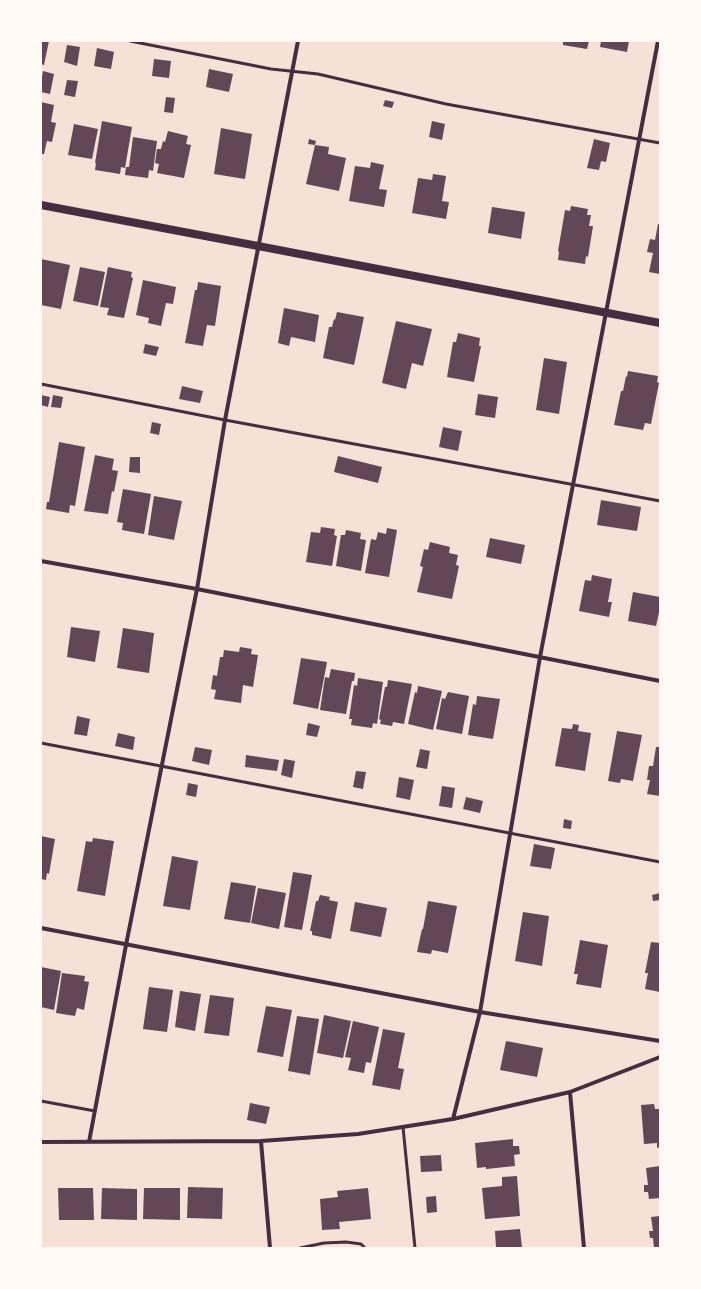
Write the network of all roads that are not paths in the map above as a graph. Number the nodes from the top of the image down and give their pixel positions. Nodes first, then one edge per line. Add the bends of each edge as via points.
1 (130, 41) edge
2 (298, 41) edge
3 (658, 41) edge
4 (292, 71) junction
5 (640, 139) junction
6 (660, 142) edge
7 (41, 206) edge
8 (258, 246) junction
9 (606, 313) junction
10 (660, 323) edge
11 (41, 384) edge
12 (225, 420) junction
13 (573, 484) junction
14 (660, 501) edge
15 (41, 561) edge
16 (196, 588) junction
17 (540, 657) junction
18 (660, 681) edge
19 (41, 743) edge
20 (161, 765) junction
21 (510, 833) junction
22 (660, 862) edge
23 (41, 928) edge
24 (126, 945) junction
25 (480, 1012) junction
26 (660, 1041) edge
27 (660, 1057) edge
28 (570, 1092) junction
29 (41, 1101) edge
30 (95, 1111) junction
31 (453, 1119) junction
32 (403, 1127) junction
33 (261, 1141) junction
34 (41, 1142) edge
35 (89, 1142) junction
36 (270, 1248) edge
37 (300, 1248) edge
38 (365, 1248) edge
39 (415, 1248) edge
40 (584, 1248) edge

1 - 4 lane
2 - 4 street
3 - 5 street
4 - 5 lane via 318,74 446,104
4 - 8 street
5 - 6 lane
5 - 9 street
7 - 8 main road
8 - 9 main road
8 - 12 street
9 - 10 main road
9 - 13 street
11 - 12 lane
12 - 13 lane
12 - 16 street
13 - 14 lane
13 - 17 street
15 - 16 street
16 - 17 street
16 - 20 street
17 - 18 street
17 - 21 street
19 - 20 lane
20 - 21 lane
20 - 24 street
21 - 22 lane
21 - 25 street
23 - 24 street
24 - 25 street
24 - 30 street
25 - 26 street
25 - 31 street
27 - 28 street
28 - 31 street
28 - 40 street
29 - 30 lane
30 - 35 street
31 - 32 street
32 - 33 street via 358,1134
32 - 39 lane
33 - 35 street
33 - 36 street
34 - 35 street
37 - 38 lane via 346,1242 361,1244

